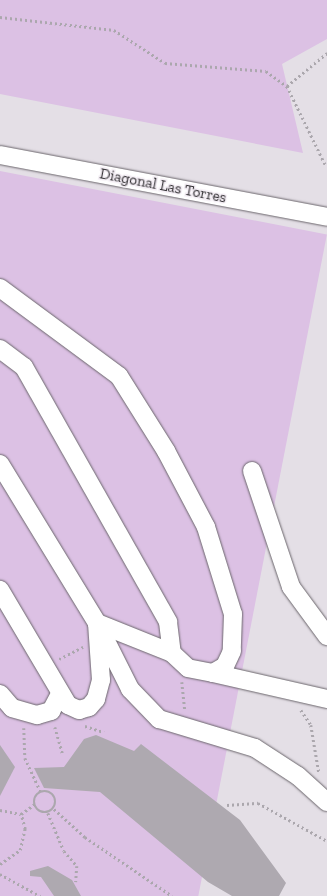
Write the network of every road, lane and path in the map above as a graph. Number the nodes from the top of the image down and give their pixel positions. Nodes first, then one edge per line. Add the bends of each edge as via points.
1 (0, 17) edge
2 (327, 54) edge
3 (287, 86) junction
4 (0, 155) edge
5 (326, 166) edge
6 (327, 217) edge
7 (0, 288) edge
8 (0, 349) edge
9 (0, 464) edge
10 (252, 471) dead end
11 (0, 590) edge
12 (97, 623) junction
13 (327, 636) edge
14 (99, 643) junction
15 (176, 658) junction
16 (44, 666) junction
17 (212, 673) junction
18 (281, 690) junction
19 (0, 694) edge
20 (60, 694) junction
21 (327, 700) edge
22 (51, 711) junction
23 (25, 714) junction
24 (187, 729) junction
25 (63, 755) dead end
26 (41, 792) junction
27 (325, 801) edge
28 (35, 804) junction
29 (227, 805) dead end
30 (54, 809) junction
31 (0, 810) edge
32 (48, 813) junction
33 (20, 814) junction
34 (327, 840) edge
35 (0, 864) edge
36 (0, 874) edge
37 (76, 882) dead end
38 (40, 896) edge
39 (172, 896) edge

1 - 3 path via 114,30 165,63 266,71
2 - 3 path
3 - 5 path
4 - 6 street, Diagonal Las Torres
7 - 17 street via 119,376 166,451 206,527 233,614 232,651 225,666
8 - 15 street via 24,367 168,622
9 - 12 street
10 - 13 street via 291,587
11 - 16 street
12 - 14 street
12 - 15 street
12 - 24 street via 130,689 159,718
14 - 16 path via 80,647
14 - 20 street via 101,680 96,699 89,706 79,710 68,705
15 - 17 street via 188,668
15 - 24 path
16 - 20 street
17 - 18 street
18 - 21 street via 321,695
18 - 27 path via 311,725
19 - 23 street via 12,708
20 - 22 street
22 - 23 street
22 - 25 path
23 - 26 path via 26,758
24 - 27 street via 254,748 298,776
26 - 28 path
26 - 30 path via 54,796
28 - 32 path via 38,811
28 - 33 path
29 - 34 path via 258,803
30 - 32 path
30 - 39 path via 70,827
31 - 33 path
32 - 37 path via 64,852 77,866
33 - 35 path via 24,829 20,850
36 - 38 path

